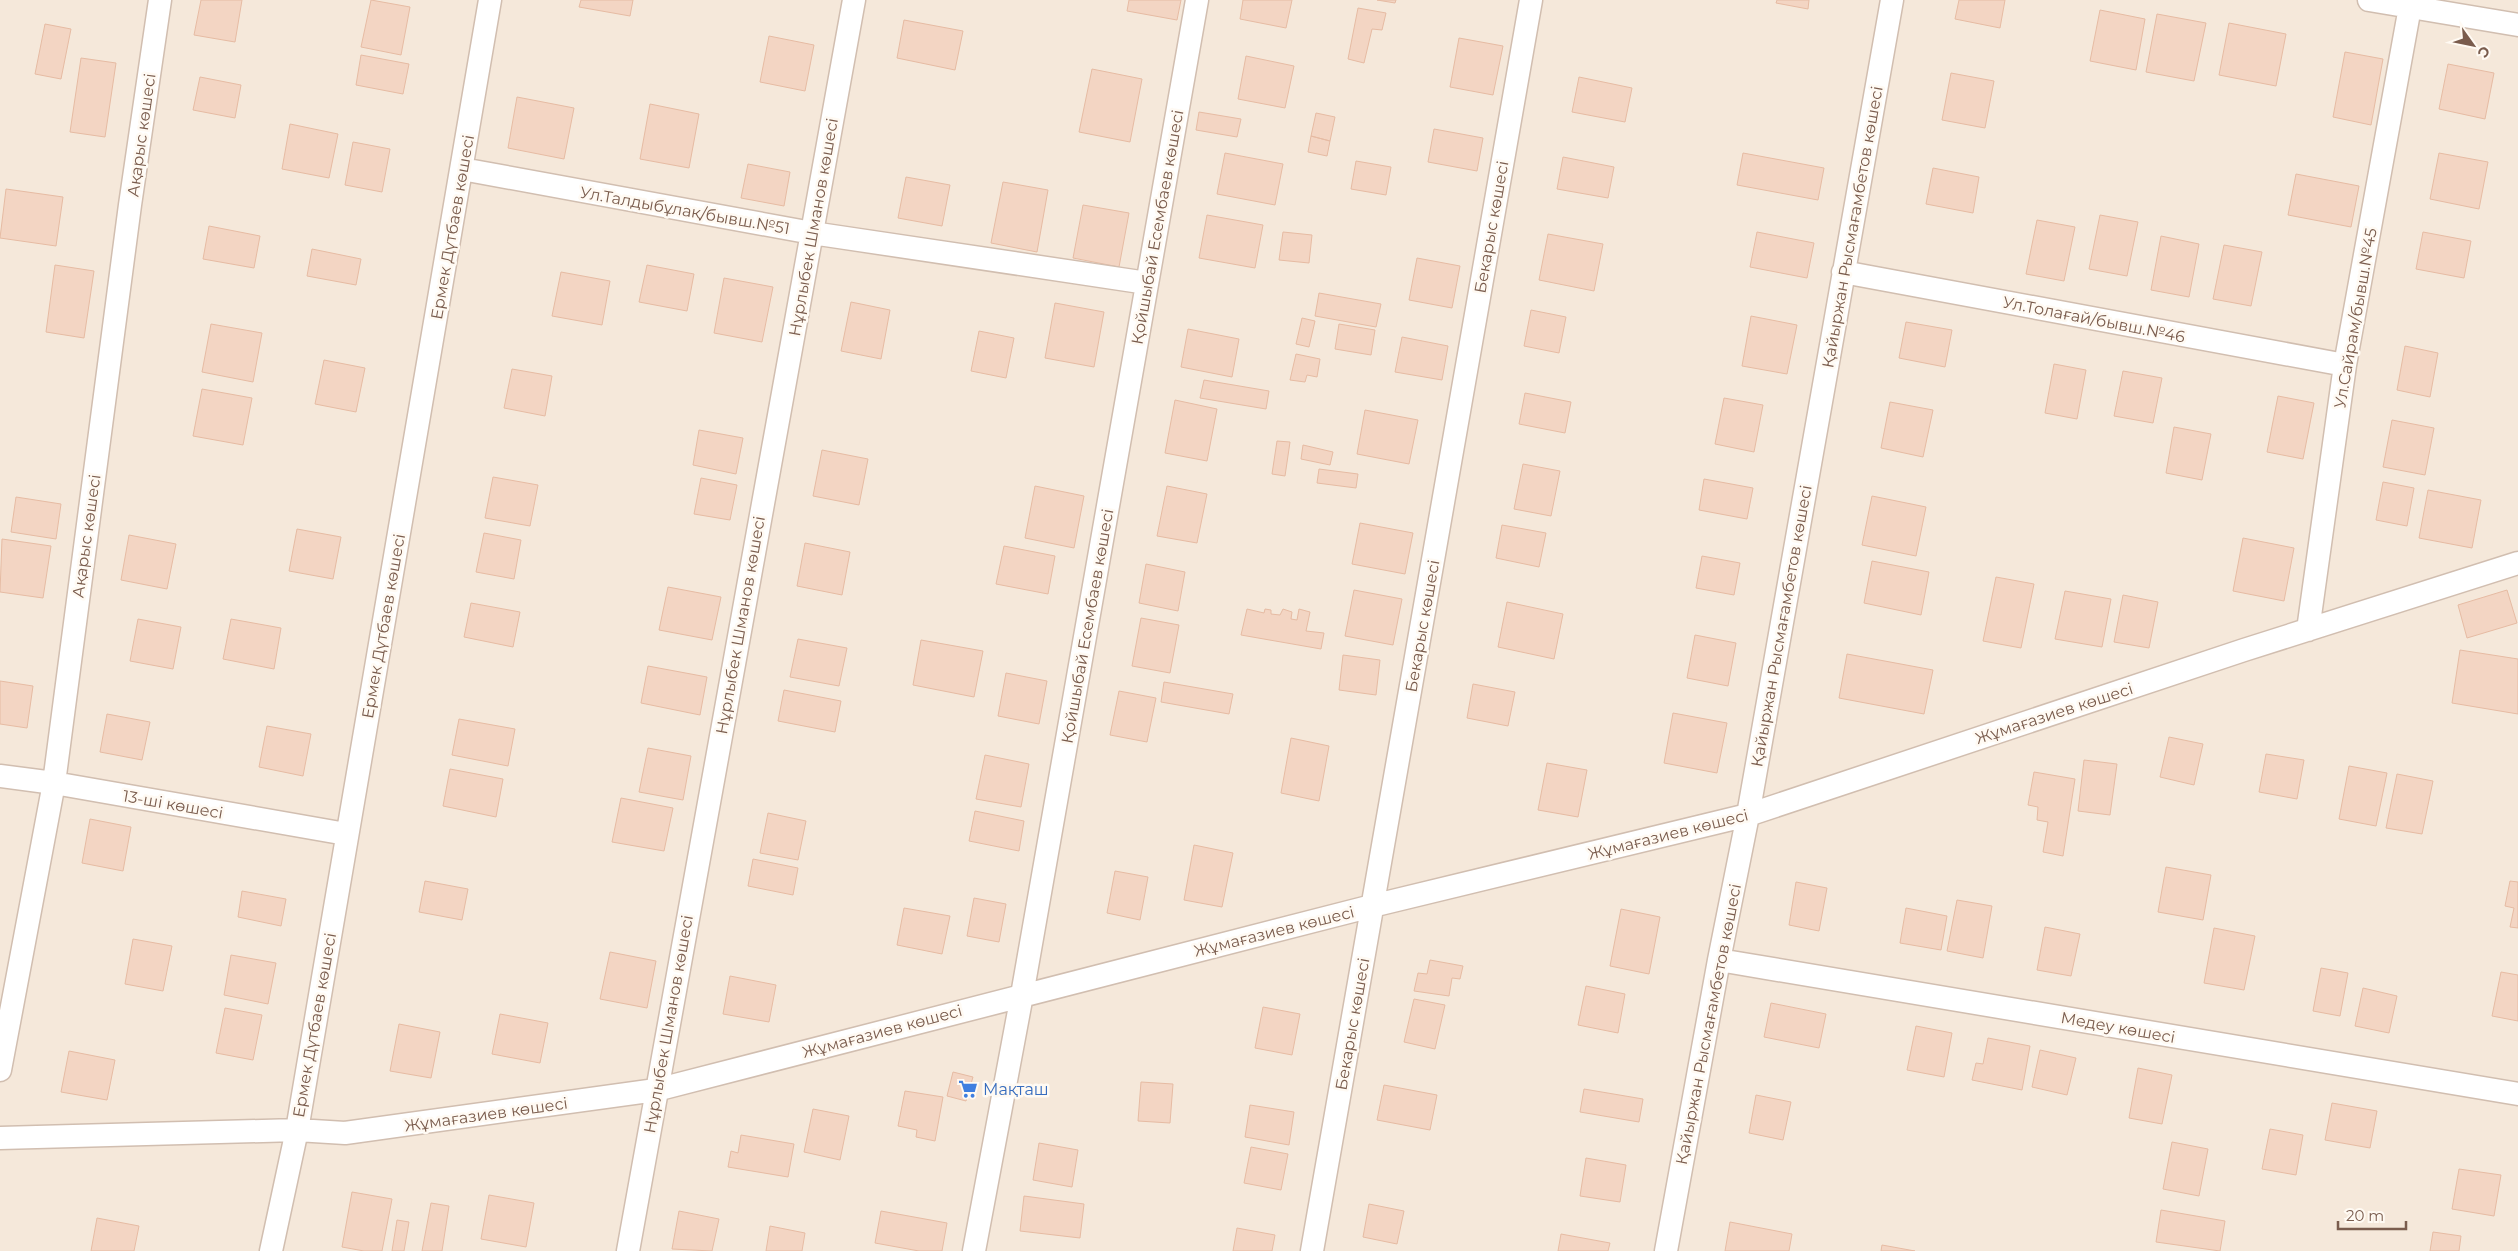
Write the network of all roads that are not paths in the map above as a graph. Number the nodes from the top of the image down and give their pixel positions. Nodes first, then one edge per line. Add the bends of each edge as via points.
1 (160, 0) edge
2 (490, 0) edge
3 (854, 0) edge
4 (1197, 0) edge
5 (1531, 0) edge
6 (1892, 0) edge
7 (2369, 0) edge
8 (2410, 7) junction
9 (2518, 25) edge
10 (462, 168) junction
11 (812, 233) junction
12 (1843, 272) junction
13 (1147, 283) junction
14 (2345, 365) junction
15 (2518, 563) edge
16 (2308, 630) junction
17 (0, 776) edge
18 (54, 783) junction
19 (1748, 815) junction
20 (346, 834) junction
21 (1372, 906) junction
22 (1719, 960) junction
23 (1022, 995) junction
24 (0, 1070) edge
25 (656, 1090) junction
26 (2518, 1094) edge
27 (296, 1130) junction
28 (0, 1138) edge
29 (271, 1251) edge
30 (628, 1251) edge
31 (974, 1251) edge
32 (1312, 1251) edge
33 (1666, 1251) edge

1 - 18 street, Ақарыс көшесi
2 - 10 street, Ермек Дүтбаев көшесi
3 - 11 street, Нұрлыбек Шманов көшесі
4 - 13 street, Қойшыбай Есембаев көшесі
5 - 21 street, Бекарыс көшесі
6 - 12 street, Қайыржан Рысмағамбетов көшесі
7 - 8 street
8 - 9 street
8 - 14 street, Ул.Сайрам/бывш.№45
10 - 11 street, Ул.Талдыбұлақ/бывш.№51
10 - 20 street, Ермек Дүтбаев көшесi
11 - 13 street, Ул.Талдыбұлақ/бывш.№51
11 - 25 street, Нұрлыбек Шманов көшесі
12 - 14 street, Ул.Толағай/бывш.№46
12 - 19 street, Қайыржан Рысмағамбетов көшесі
13 - 23 street, Қойшыбай Есембаев көшесі
14 - 16 street, Ул.Сайрам/бывш.№45
15 - 16 street, Жұмағазиев көшесі
16 - 19 street, Жұмағазиев көшесі
17 - 18 street, 13-ші көшесi
18 - 20 street, 13-ші көшесi
18 - 24 street, Ақарыс көшесi
19 - 21 street, Жұмағазиев көшесі
19 - 22 street, Қайыржан Рысмағамбетов көшесі
20 - 27 street, Ермек Дүтбаев көшесi
21 - 23 street, Жұмағазиев көшесі
21 - 32 street, Бекарыс көшесі
22 - 26 street, Медеу көшесі
22 - 33 street, Қайыржан Рысмағамбетов көшесі
23 - 25 street, Жұмағазиев көшесі
23 - 31 street, Қойшыбай Есембаев көшесі
25 - 27 street, Жұмағазиев көшесі via 345,1134
25 - 30 street, Нұрлыбек Шманов көшесі
27 - 28 street, Жұмағазиев көшесі
27 - 29 street, Ермек Дүтбаев көшесi

